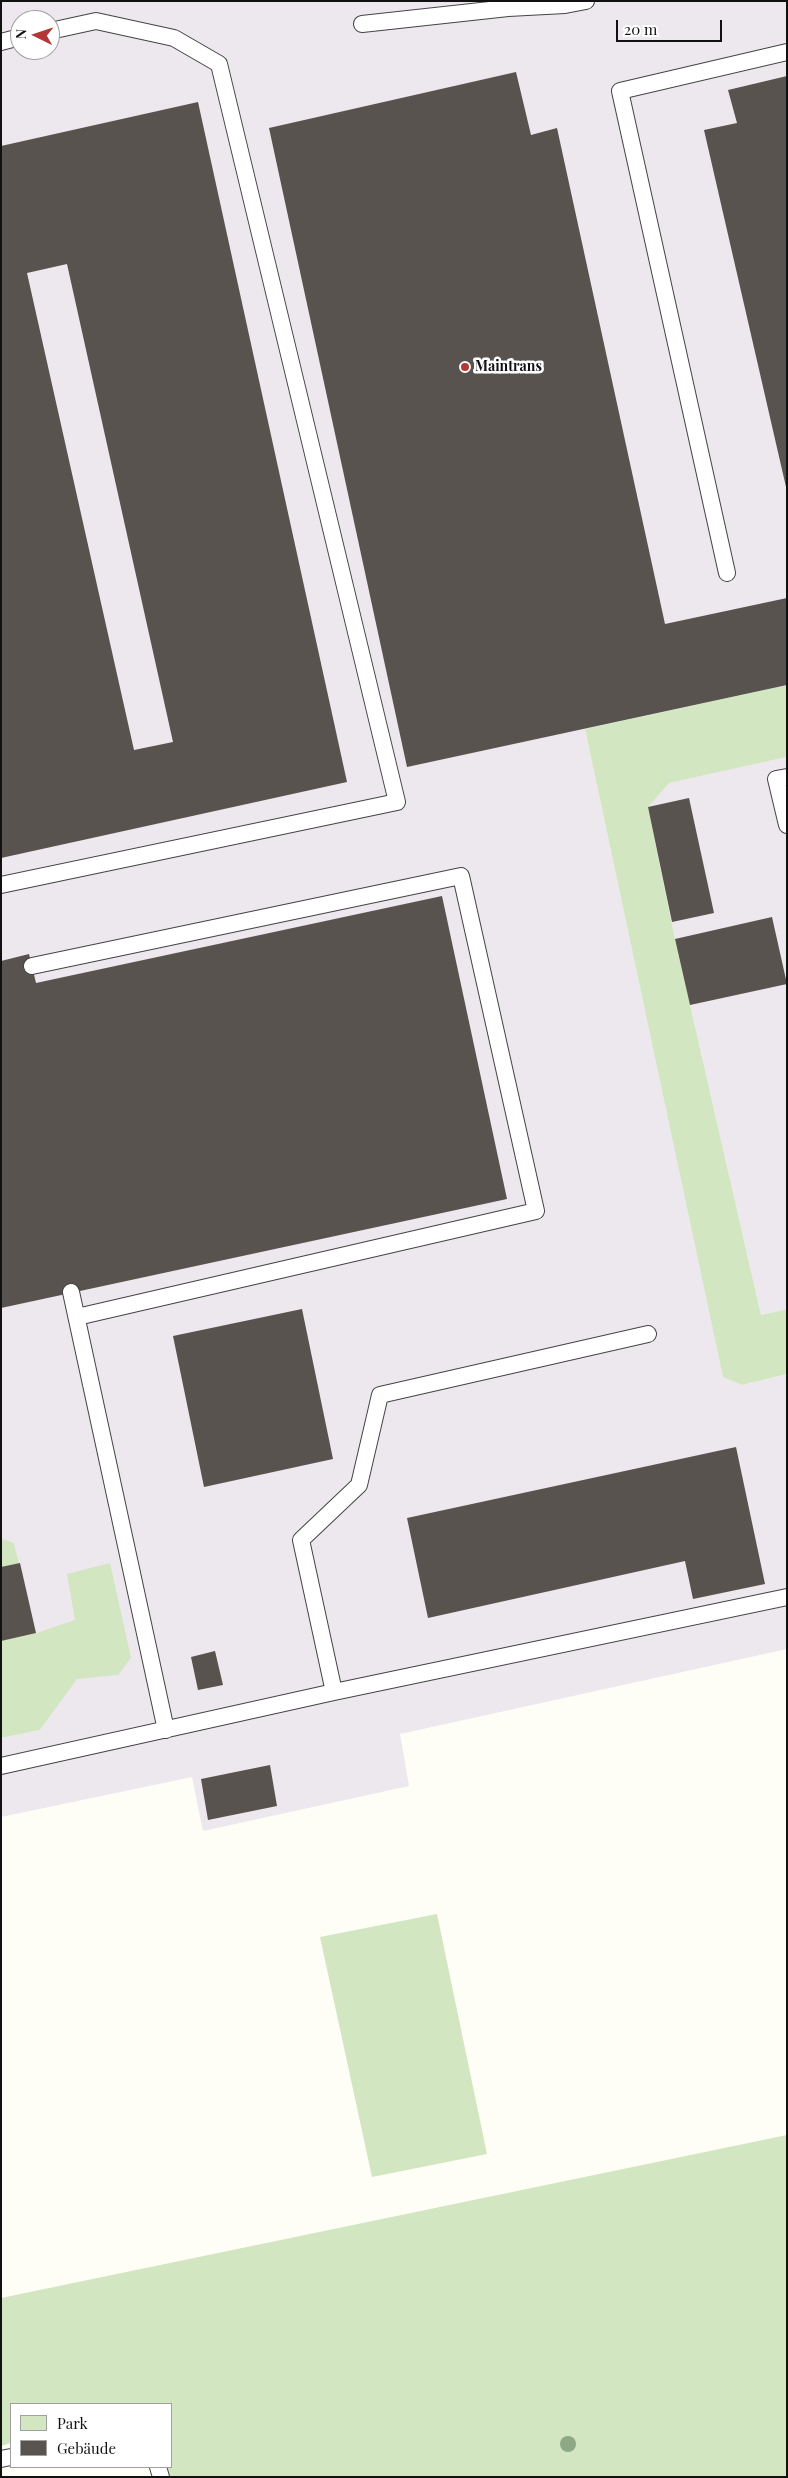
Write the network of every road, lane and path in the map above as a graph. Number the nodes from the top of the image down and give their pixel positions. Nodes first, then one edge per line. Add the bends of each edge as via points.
1 (586, 1) edge
2 (362, 24) dead end
3 (60, 29) edge
4 (787, 52) edge
5 (727, 573) dead end
6 (782, 778) edge
7 (787, 826) edge
8 (1, 885) edge
9 (32, 966) dead end
10 (71, 1292) dead end
11 (77, 1317) junction
12 (648, 1334) dead end
13 (787, 1598) edge
14 (334, 1692) junction
15 (166, 1730) junction
16 (1, 1766) edge

1 - 2 lane
3 - 8 lane via 96,21 174,38 219,64 397,802
4 - 5 lane via 620,91
6 - 7 lane
9 - 11 lane via 461,876 536,1211
10 - 11 lane
11 - 15 lane
12 - 14 lane via 380,1396 359,1485 301,1540
13 - 14 lane
14 - 15 lane
15 - 16 lane

